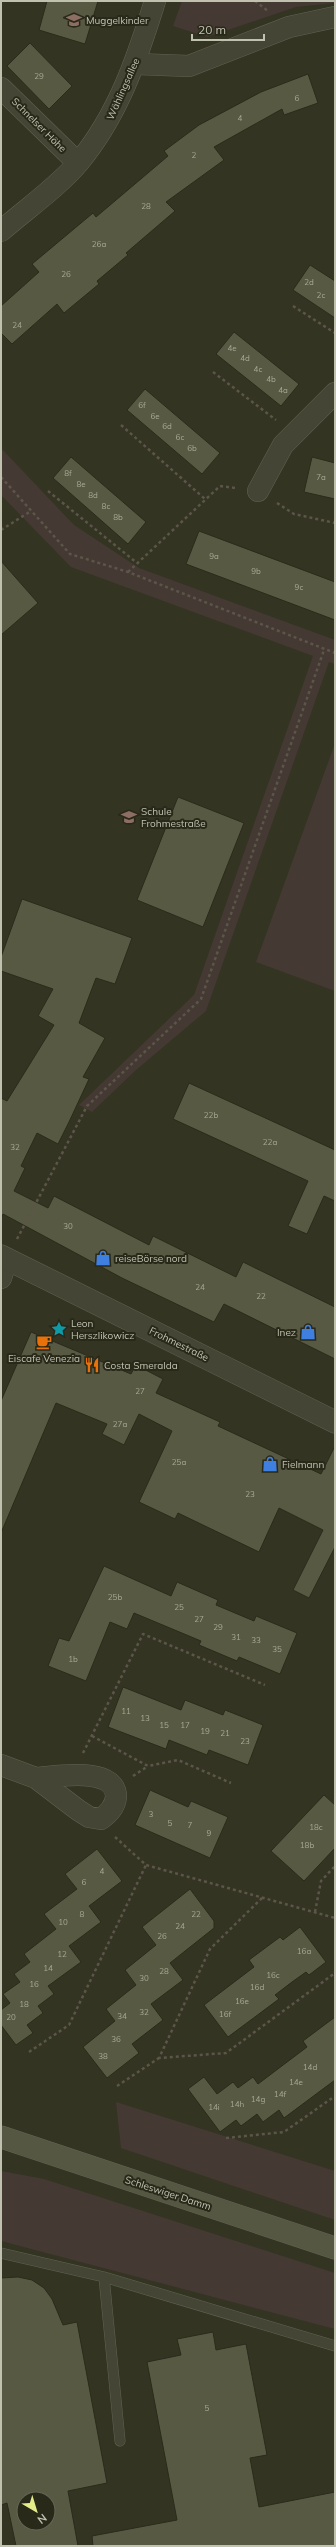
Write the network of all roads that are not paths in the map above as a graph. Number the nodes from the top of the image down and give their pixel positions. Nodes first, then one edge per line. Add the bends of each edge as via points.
1 (155, 1) edge
2 (333, 23) edge
3 (136, 64) junction
4 (1, 88) edge
5 (78, 163) junction
6 (1, 231) edge
7 (335, 393) edge
8 (258, 491) road end
9 (3, 1264) edge
10 (335, 1422) edge
11 (1, 1765) edge
12 (36, 1778) junction
13 (1, 2137) edge
14 (335, 2248) edge
15 (1, 2253) edge
16 (104, 2277) junction
17 (335, 2346) edge
18 (120, 2441) dead end

1 - 3 street, Wählingsallee
2 - 3 street via 289,27 189,66
3 - 5 street, Wählingsallee via 108,123
4 - 5 street, Schnelser Höhe
5 - 6 street, Wählingsallee
7 - 8 street via 284,445
9 - 10 street, Frohmestraße
11 - 12 street
12 - 12 street via 94,1776 110,1783 114,1788 115,1804 101,1818 88,1817
13 - 14 main road, Schleswiger Damm
15 - 16 lane
16 - 17 lane
16 - 18 lane

